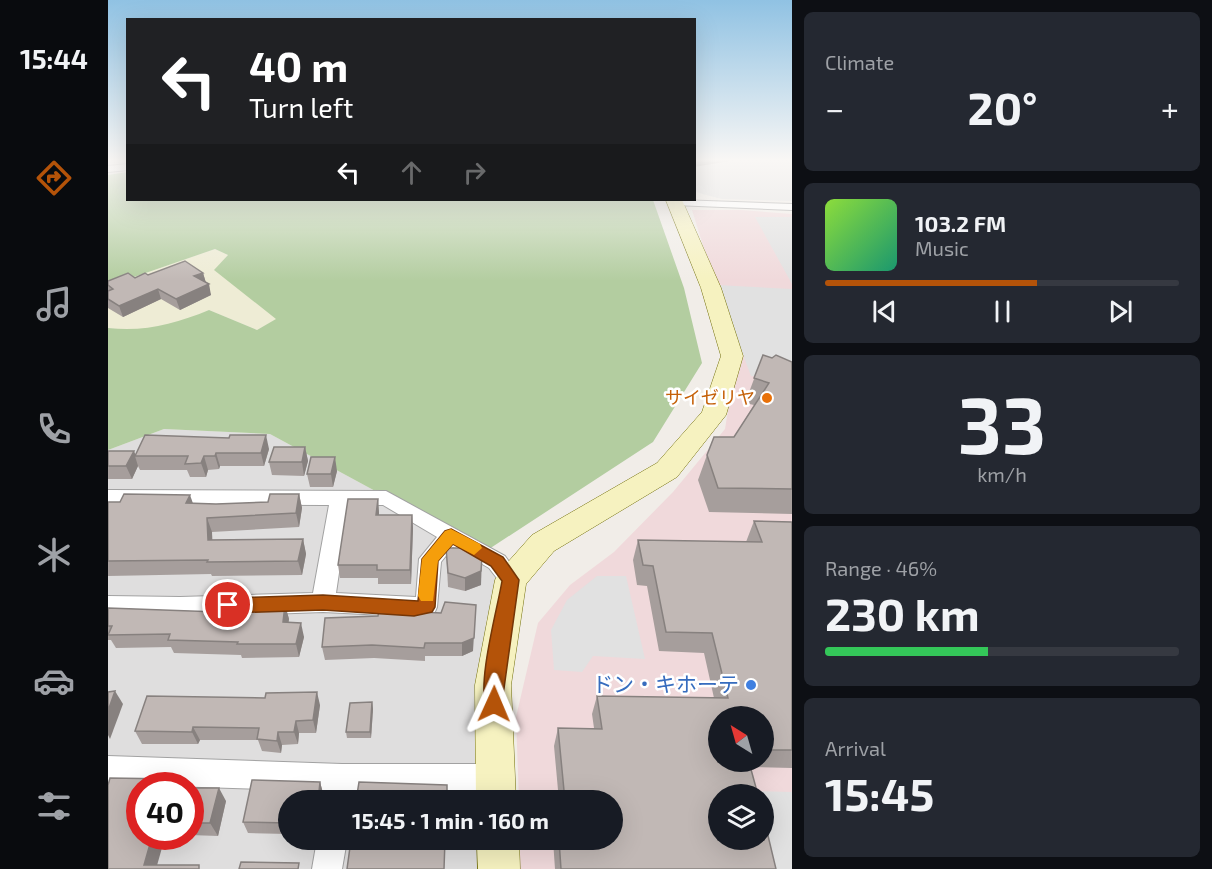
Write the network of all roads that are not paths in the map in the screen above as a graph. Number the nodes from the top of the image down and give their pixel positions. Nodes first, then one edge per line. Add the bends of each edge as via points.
1 (676, 201) edge
2 (792, 207) edge
3 (108, 497) edge
4 (340, 499) junction
5 (451, 535) junction
6 (511, 580) junction
7 (323, 602) junction
8 (108, 606) edge
9 (108, 770) edge
10 (340, 790) edge
11 (496, 790) edge
12 (330, 850) edge
13 (498, 850) edge
14 (327, 869) edge
15 (499, 869) edge

1 - 2 street
1 - 6 street via 711,288 732,356 714,415 667,470 543,543
3 - 4 street
4 - 5 street via 386,498
4 - 7 street
5 - 6 street via 497,562
5 - 7 street via 430,559 426,607
6 - 11 street via 493,685
7 - 8 street
9 - 10 street
12 - 14 street
13 - 15 street

